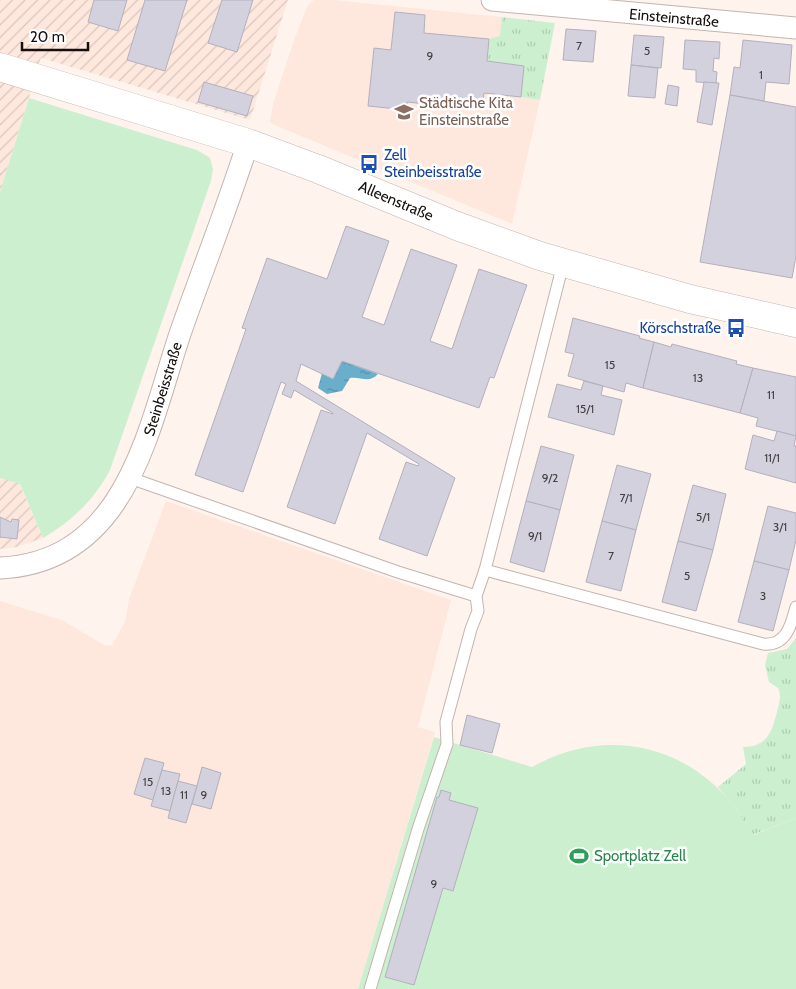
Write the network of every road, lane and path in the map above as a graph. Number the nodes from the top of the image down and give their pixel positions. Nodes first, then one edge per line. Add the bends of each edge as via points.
1 (492, 0) edge
2 (796, 28) edge
3 (0, 67) edge
4 (248, 143) junction
5 (563, 264) junction
6 (796, 323) edge
7 (130, 478) junction
8 (0, 568) edge
9 (485, 570) junction
10 (476, 596) junction
11 (796, 607) edge
12 (370, 989) edge

1 - 2 street, Einsteinstraße
3 - 4 street, Alleenstraße
4 - 5 street, Alleenstraße via 457,226
4 - 7 street, Steinbeisstraße via 181,332 151,431
5 - 6 street, Alleenstraße via 690,299
5 - 9 lane
7 - 8 street, Steinbeisstraße via 104,516 76,542 40,560
7 - 10 lane
9 - 10 lane
9 - 11 lane via 762,644 774,644 786,635
10 - 12 lane via 478,611 446,722 447,744

